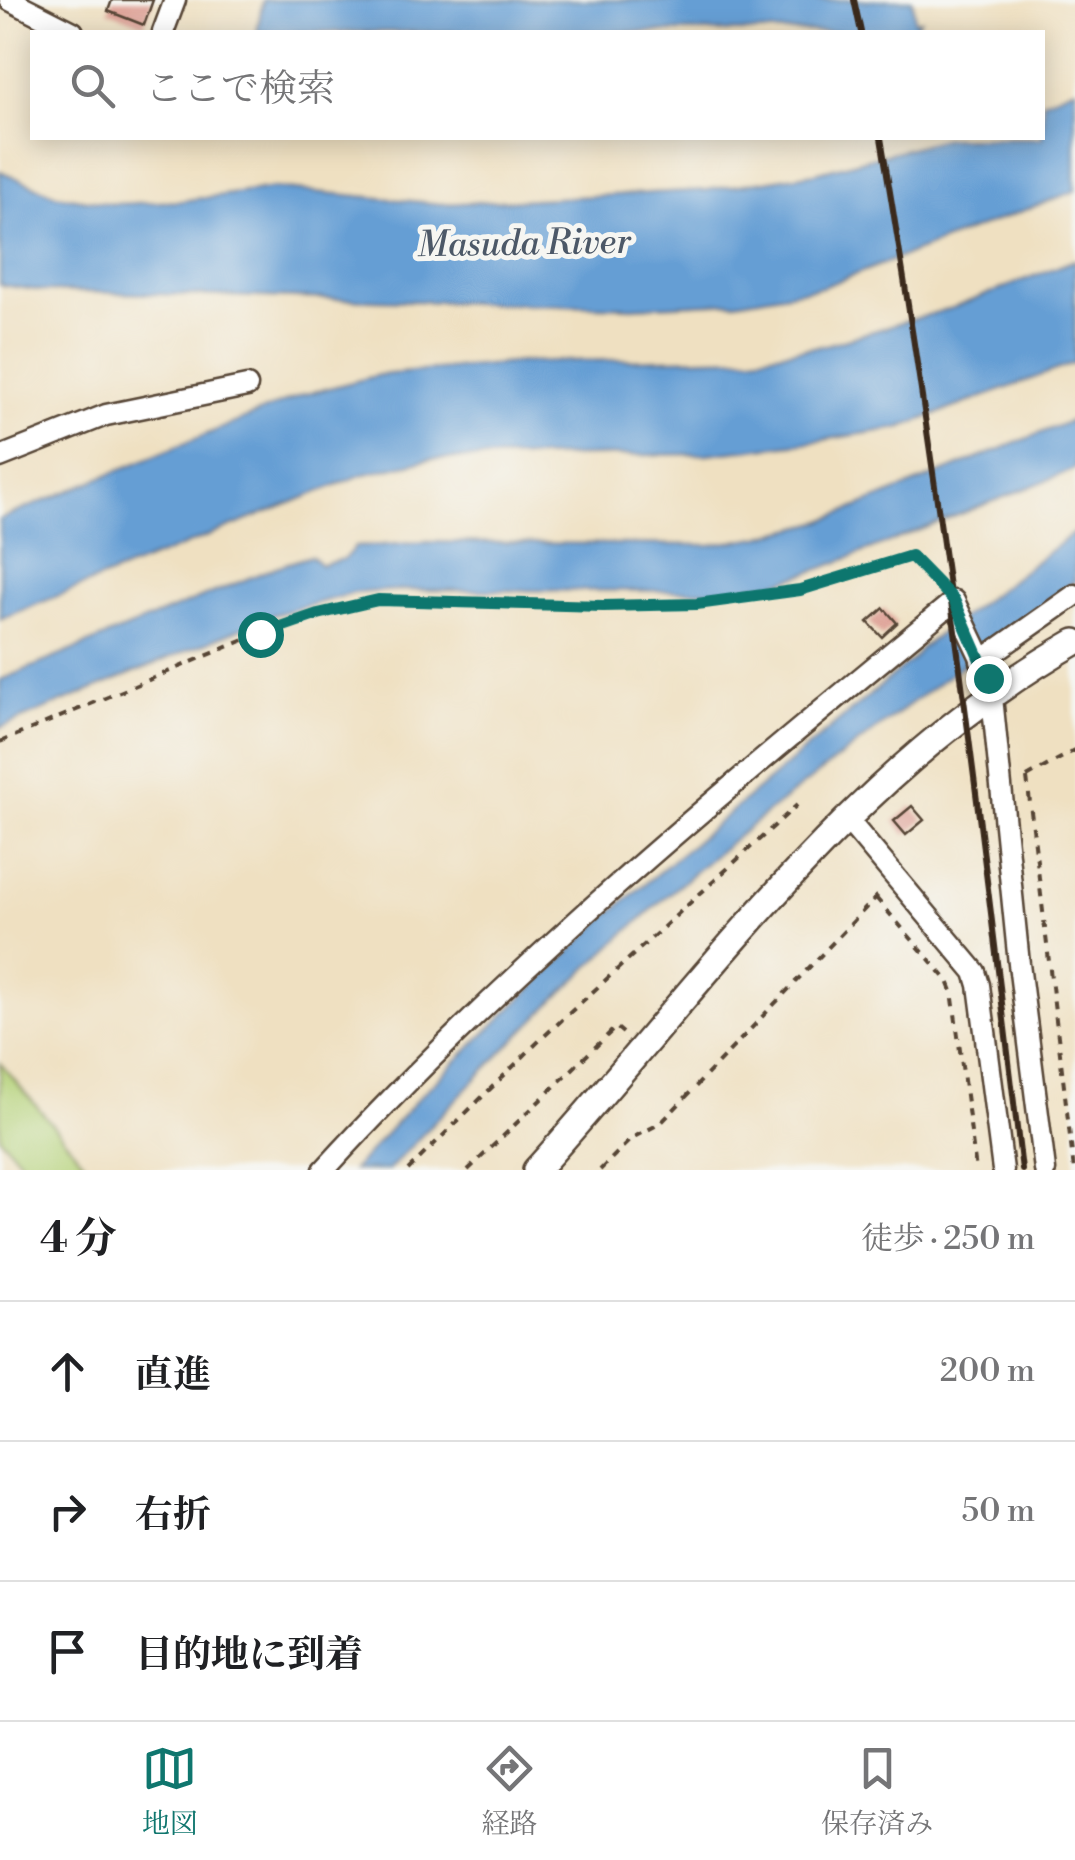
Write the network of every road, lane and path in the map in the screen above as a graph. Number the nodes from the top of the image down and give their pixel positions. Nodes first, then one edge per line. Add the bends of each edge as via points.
1 (10, 0) edge
2 (175, 0) edge
3 (69, 30) edge
4 (164, 30) edge
5 (246, 386) dead end
6 (0, 457) edge
7 (1075, 594) edge
8 (956, 604) junction
9 (1075, 642) edge
10 (981, 658) junction
11 (992, 697) junction
12 (0, 742) edge
13 (1075, 750) edge
14 (1026, 778) junction
15 (1001, 792) junction
16 (797, 805) dead end
17 (846, 818) junction
18 (897, 876) junction
19 (876, 898) junction
20 (642, 1049) junction
21 (324, 1170) edge
22 (408, 1170) edge
23 (468, 1170) edge
24 (536, 1170) edge
25 (600, 1170) edge
26 (976, 1170) edge
27 (1004, 1170) edge
28 (1045, 1170) edge
29 (1074, 1170) edge

1 - 3 street
2 - 4 street
5 - 6 street via 106,416
7 - 10 street
8 - 10 street
8 - 12 path via 911,556 800,590 697,604 378,600 260,634
8 - 21 street via 597,902
9 - 11 street
10 - 11 street
11 - 15 street
11 - 17 street
13 - 14 path
14 - 15 path
14 - 29 path
15 - 28 street
16 - 22 path
17 - 18 street
17 - 20 street
18 - 19 path
18 - 27 street via 980,985
19 - 25 path via 661,1123 632,1138
19 - 26 path via 952,991
20 - 23 path via 616,1027
20 - 24 street

